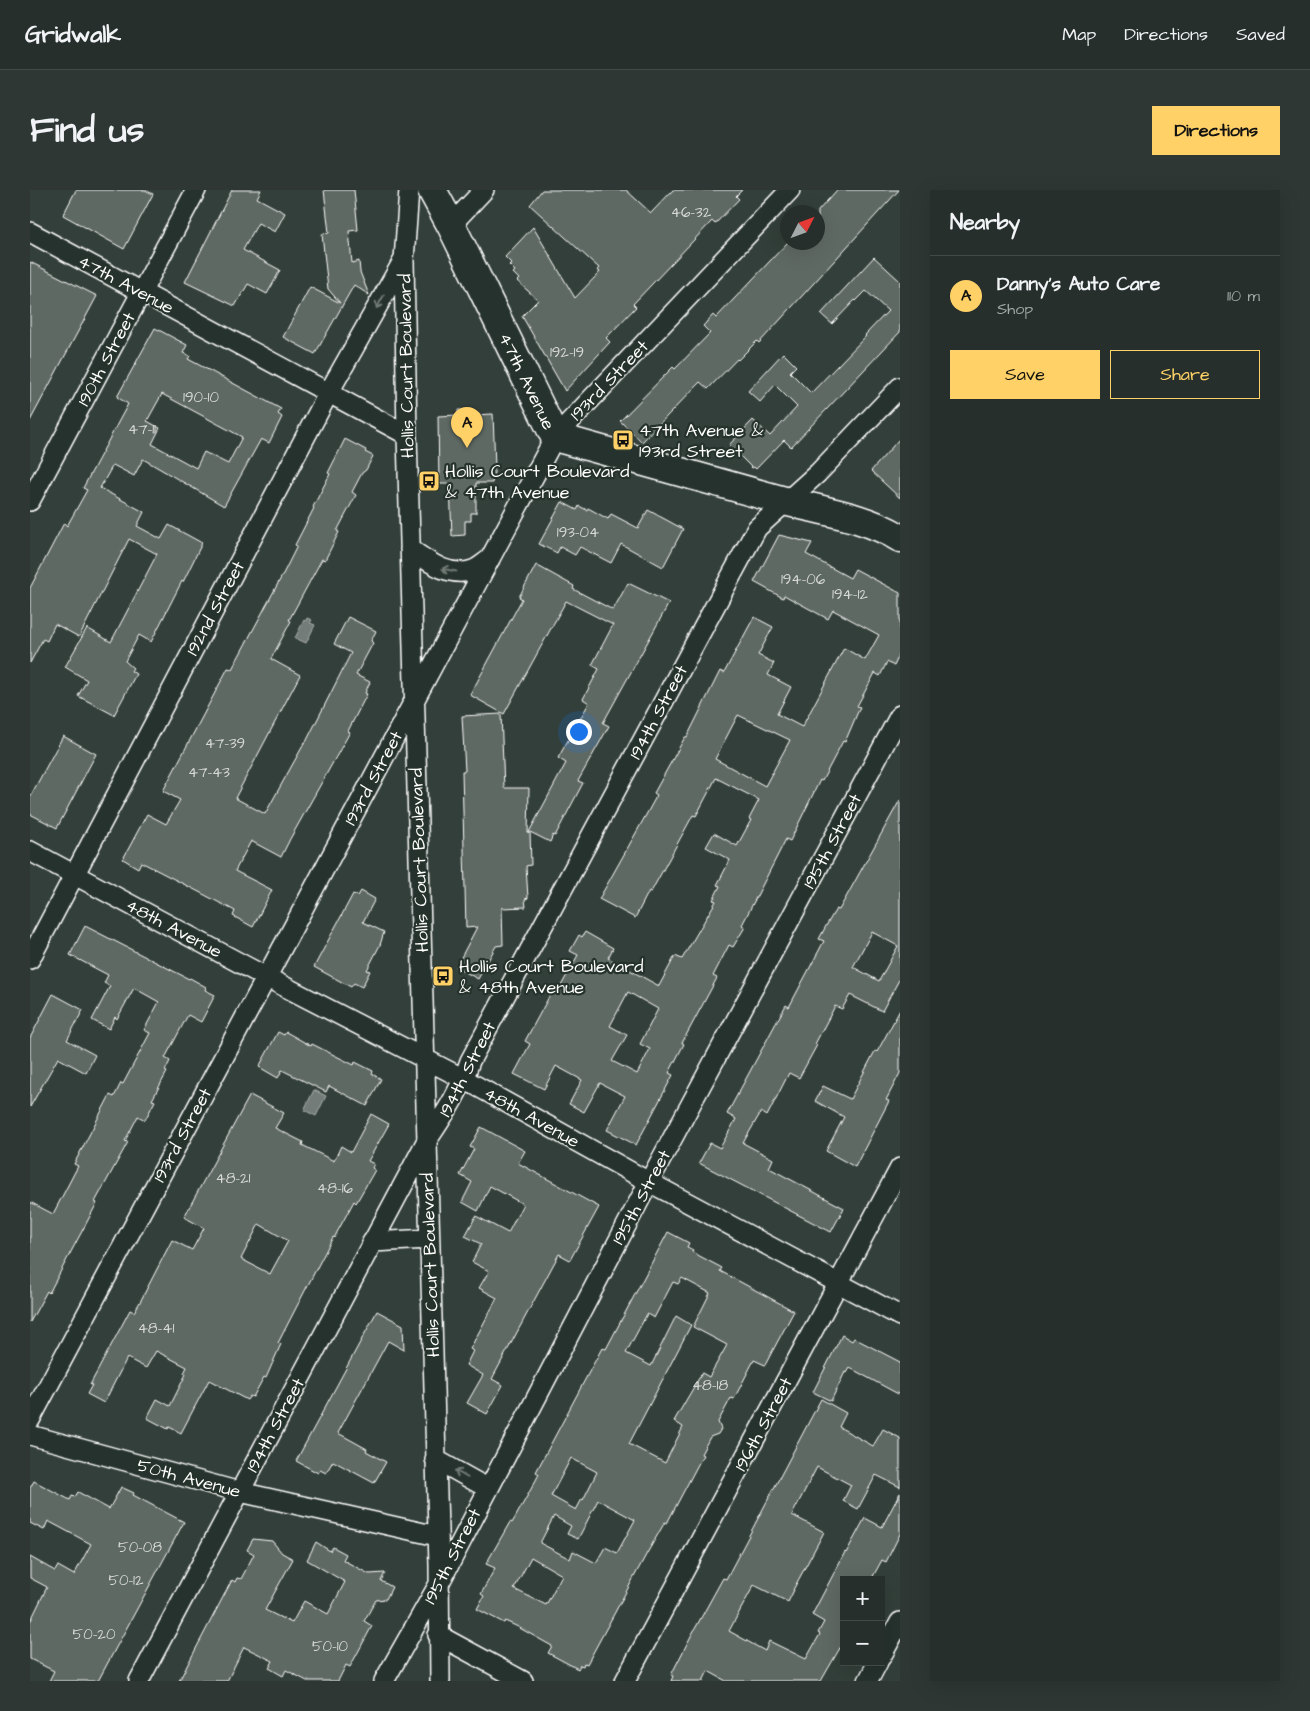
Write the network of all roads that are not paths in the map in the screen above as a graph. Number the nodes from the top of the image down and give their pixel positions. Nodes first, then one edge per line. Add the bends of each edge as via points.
1 (196, 190) edge
2 (409, 190) edge
3 (432, 190) edge
4 (484, 190) edge
5 (790, 190) edge
6 (451, 225) junction
7 (30, 232) edge
8 (404, 260) junction
9 (142, 292) junction
10 (900, 386) edge
11 (329, 392) junction
12 (407, 434) junction
13 (555, 437) junction
14 (30, 501) edge
15 (785, 501) junction
16 (900, 538) edge
17 (410, 549) junction
18 (490, 559) junction
19 (414, 701) junction
20 (900, 715) edge
21 (30, 851) edge
22 (75, 875) junction
23 (30, 959) edge
24 (266, 978) junction
25 (424, 1058) junction
26 (464, 1079) junction
27 (426, 1142) junction
28 (900, 1168) edge
29 (649, 1182) junction
30 (429, 1239) junction
31 (372, 1242) junction
32 (838, 1283) junction
33 (900, 1316) edge
34 (30, 1420) edge
35 (30, 1435) edge
36 (435, 1458) junction
37 (488, 1488) junction
38 (240, 1492) junction
39 (438, 1536) junction
40 (439, 1584) junction
41 (900, 1622) edge
42 (438, 1635) junction
43 (885, 1650) edge
44 (876, 1666) edge
45 (139, 1681) edge
46 (384, 1681) edge
47 (440, 1681) edge
48 (523, 1681) edge
49 (625, 1681) edge
50 (868, 1681) edge

1 - 9 street, 190th Street
2 - 8 street, Hollis Court Boulevard
3 - 6 street, 47th Avenue
4 - 6 street
5 - 13 street, 193rd Street
6 - 13 street, 47th Avenue
7 - 9 street, 47th Avenue
8 -> 11 street, 192nd Street
8 - 12 street, Hollis Court Boulevard
9 - 11 street, 47th Avenue
9 - 14 street, 190th Street
10 - 15 street, 194th Street via 818,473
11 - 12 street, 47th Avenue
11 - 22 street, 192nd Street
12 - 17 street, Hollis Court Boulevard
13 - 15 street, 47th Avenue
13 - 18 street, 193rd Street
15 - 16 street, 47th Avenue via 837,514
15 - 26 street, 194th Street via 757,528 475,1052
18 -> 17 street via 474,570 457,572 442,570
17 - 19 street, Hollis Court Boulevard
18 - 19 street, 193rd Street
19 - 24 street, 193rd Street
19 - 25 street, Hollis Court Boulevard
20 - 29 street, 195th Street
21 - 22 street, 48th Avenue
22 - 23 street, 192nd Street
22 - 24 street, 48th Avenue
24 - 25 street, 48th Avenue
24 - 34 street, 193rd Street
25 - 26 street, 48th Avenue
25 - 27 street, Hollis Court Boulevard
26 - 27 street, 194th Street via 452,1104
26 - 29 street, 48th Avenue
27 - 30 street, Hollis Court Boulevard
27 - 31 street, 194th Street
28 - 32 street, 196th Street
29 - 32 street, 48th Avenue
29 - 37 street, 195th Street
30 - 31 street
30 - 36 street, Hollis Court Boulevard
31 - 38 street, 194th Street
32 - 33 street, 48th Avenue
32 - 49 street, 196th Street
35 - 38 street, 50th Avenue
37 -> 36 street
36 - 39 street, Hollis Court Boulevard
37 - 40 street, 195th Street
38 - 39 street, 50th Avenue
38 - 45 street, 194th Street
39 - 40 street, Hollis Court Boulevard
40 - 42 street, Hollis Court Boulevard
40 - 46 street, 195th Street
41 - 43 street
42 - 47 street, Hollis Court Boulevard
42 - 48 street
44 - 50 street

